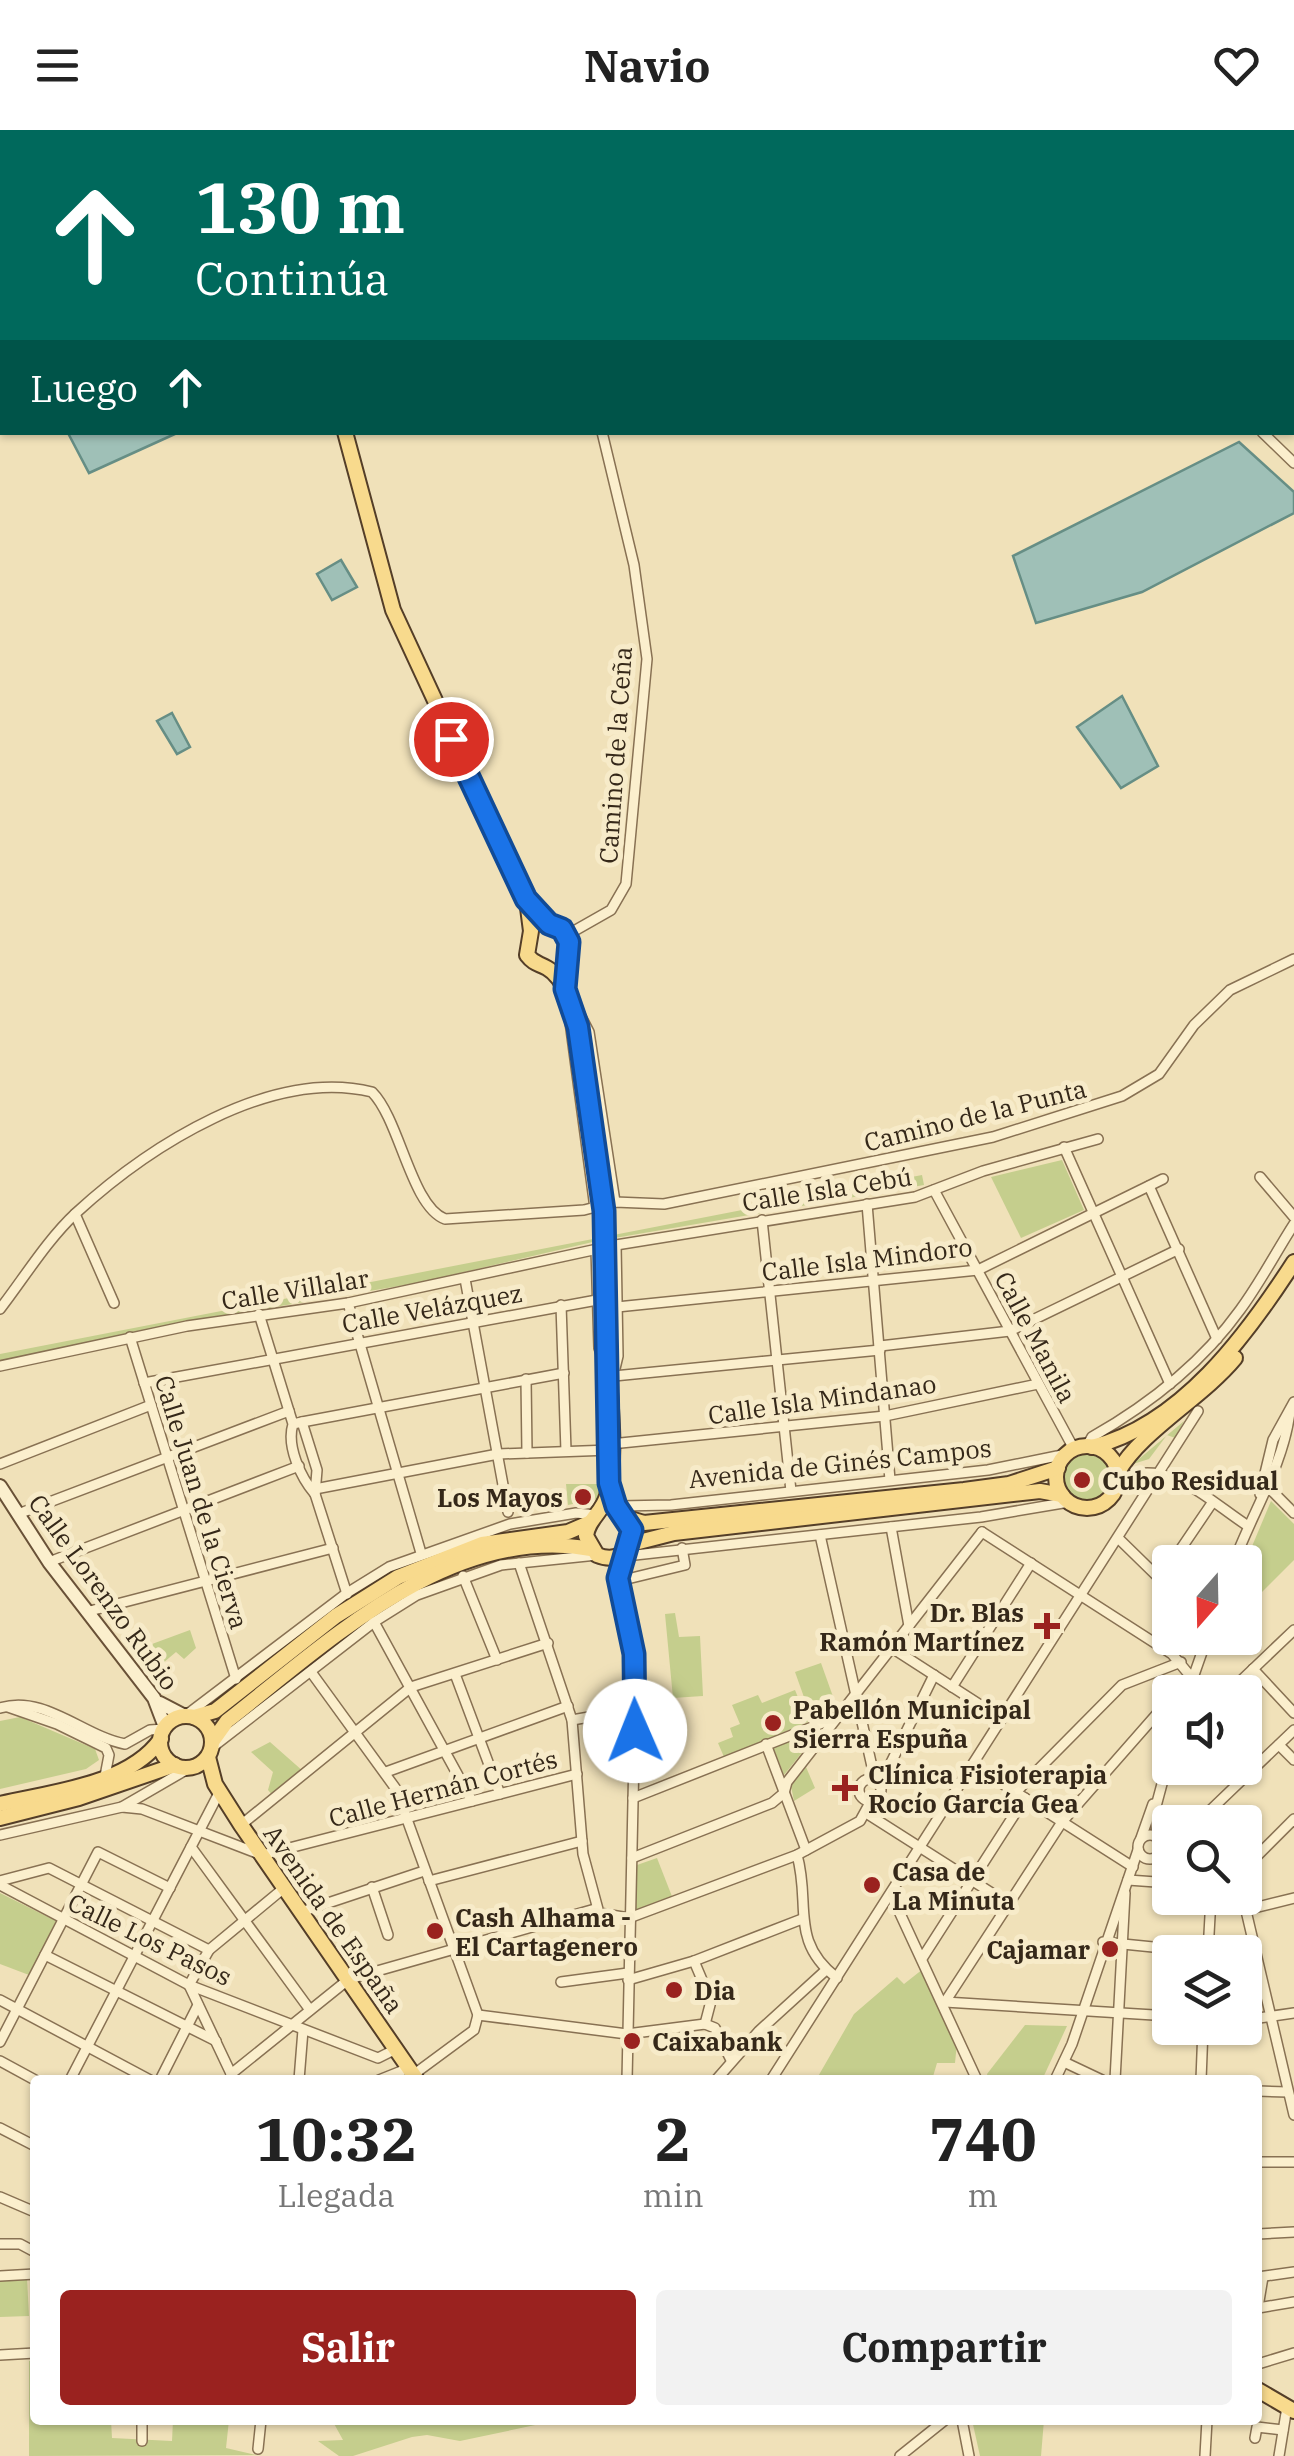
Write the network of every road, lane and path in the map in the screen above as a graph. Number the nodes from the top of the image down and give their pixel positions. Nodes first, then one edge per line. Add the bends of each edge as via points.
1 (346, 435) edge
2 (603, 435) edge
3 (1265, 435) edge
4 (1294, 462) edge
5 (526, 899) junction
6 (549, 924) junction
7 (531, 932) junction
8 (566, 935) junction
9 (566, 958) junction
10 (1294, 958) edge
11 (548, 968) junction
12 (566, 994) junction
13 (1098, 1139) dead end
14 (1064, 1146) junction
15 (1260, 1177) dead end
16 (1162, 1179) dead end
17 (1148, 1186) junction
18 (934, 1190) junction
19 (615, 1202) junction
20 (867, 1204) junction
21 (595, 1208) junction
22 (1093, 1213) junction
23 (75, 1214) junction
24 (762, 1220) junction
25 (1294, 1220) edge
26 (1284, 1239) junction
27 (616, 1245) junction
28 (1294, 1246) edge
29 (596, 1249) junction
30 (1178, 1249) junction
31 (1292, 1266) edge
32 (978, 1270) junction
33 (1122, 1277) junction
34 (465, 1280) junction
35 (874, 1281) junction
36 (770, 1291) junction
37 (597, 1300) junction
38 (114, 1302) dead end
39 (348, 1302) junction
40 (562, 1306) junction
41 (617, 1307) junction
42 (0, 1309) edge
43 (260, 1314) junction
44 (472, 1320) junction
45 (1010, 1331) junction
46 (130, 1337) junction
47 (1218, 1338) junction
48 (359, 1340) junction
49 (880, 1348) junction
50 (273, 1357) junction
51 (778, 1360) junction
52 (0, 1366) edge
53 (564, 1372) junction
54 (610, 1373) junction
55 (526, 1379) junction
56 (144, 1382) junction
57 (1038, 1384) junction
58 (1170, 1384) junction
59 (485, 1385) junction
60 (151, 1405) junction
61 (378, 1406) junction
62 (1293, 1410) edge
63 (289, 1411) junction
64 (1198, 1411) dead end
65 (885, 1416) junction
66 (297, 1423) junction
67 (786, 1428) junction
68 (610, 1447) junction
69 (1080, 1449) junction
70 (566, 1451) junction
71 (527, 1453) junction
72 (498, 1454) junction
73 (168, 1456) junction
74 (0, 1464) edge
75 (299, 1466) junction
76 (1058, 1468) junction
77 (1160, 1471) junction
78 (396, 1473) junction
79 (1118, 1476) junction
80 (890, 1480) junction
81 (609, 1483) junction
82 (0, 1486) edge
83 (1267, 1486) junction
84 (791, 1491) junction
85 (315, 1492) junction
86 (1259, 1497) junction
87 (1065, 1498) junction
88 (1212, 1503) junction
89 (184, 1510) junction
90 (508, 1512) dead end
91 (620, 1512) junction
92 (1294, 1513) edge
93 (18, 1514) junction
94 (595, 1517) junction
95 (981, 1517) junction
96 (1248, 1526) junction
97 (891, 1527) junction
98 (982, 1532) junction
99 (820, 1535) junction
100 (1118, 1538) junction
101 (1184, 1545) edge
102 (1241, 1545) edge
103 (333, 1548) junction
104 (682, 1548) junction
105 (626, 1550) junction
106 (421, 1553) junction
107 (596, 1554) junction
108 (49, 1562) junction
109 (520, 1563) junction
110 (1031, 1563) junction
111 (1152, 1572) edge
112 (463, 1576) junction
113 (206, 1580) junction
114 (619, 1580) junction
115 (1082, 1594) junction
116 (349, 1599) junction
117 (86, 1612) junction
118 (374, 1622) junction
119 (909, 1626) junction
120 (1294, 1630) edge
121 (1152, 1641) edge
122 (548, 1643) junction
123 (892, 1648) junction
124 (1173, 1655) edge
125 (1175, 1655) edge
126 (1200, 1655) edge
127 (497, 1660) junction
128 (1180, 1662) junction
129 (1197, 1663) junction
130 (1253, 1670) junction
131 (311, 1672) junction
132 (455, 1674) junction
133 (1190, 1675) edge
134 (1193, 1675) edge
135 (1248, 1675) edge
136 (934, 1676) junction
137 (236, 1679) junction
138 (411, 1687) junction
139 (952, 1687) junction
140 (856, 1694) junction
141 (154, 1698) junction
142 (2, 1704) edge
143 (568, 1706) junction
144 (635, 1709) junction
145 (1294, 1713) edge
146 (189, 1717) junction
147 (836, 1717) junction
148 (1002, 1719) junction
149 (572, 1720) junction
150 (1152, 1720) edge
151 (1294, 1730) edge
152 (163, 1732) junction
153 (357, 1732) junction
154 (478, 1736) junction
155 (766, 1744) junction
156 (1279, 1745) junction
157 (210, 1749) junction
158 (445, 1749) junction
159 (1294, 1760) edge
160 (175, 1765) junction
161 (973, 1765) junction
162 (191, 1767) junction
163 (386, 1772) junction
164 (577, 1774) junction
165 (105, 1776) junction
166 (877, 1783) junction
167 (1161, 1785) edge
168 (218, 1787) junction
169 (784, 1793) junction
170 (500, 1794) junction
171 (1020, 1795) junction
172 (1157, 1797) junction
173 (633, 1798) junction
174 (472, 1801) junction
175 (871, 1802) junction
176 (0, 1804) edge
177 (1158, 1805) edge
178 (1216, 1805) edge
179 (122, 1807) junction
180 (866, 1813) junction
181 (0, 1818) edge
182 (406, 1820) junction
183 (1294, 1820) edge
184 (1062, 1822) junction
185 (241, 1825) junction
186 (199, 1831) junction
187 (0, 1834) edge
188 (1141, 1838) junction
189 (1152, 1840) edge
190 (582, 1841) junction
191 (191, 1847) junction
192 (920, 1847) junction
193 (1262, 1847) edge
194 (1138, 1850) junction
195 (802, 1852) junction
196 (1152, 1855) edge
197 (262, 1856) junction
198 (632, 1858) junction
199 (1148, 1860) junction
200 (427, 1876) junction
201 (1129, 1878) junction
202 (971, 1880) junction
203 (1152, 1881) edge
204 (0, 1883) edge
205 (81, 1885) junction
206 (372, 1887) junction
207 (170, 1888) junction
208 (284, 1888) junction
209 (891, 1894) junction
210 (1294, 1898) edge
211 (1010, 1904) junction
212 (1262, 1906) edge
213 (594, 1909) junction
214 (301, 1912) junction
215 (1247, 1915) edge
216 (64, 1918) junction
217 (629, 1918) junction
218 (802, 1919) junction
219 (246, 1920) junction
220 (152, 1921) junction
221 (388, 1935) dead end
222 (1103, 1942) junction
223 (1122, 1946) junction
224 (452, 1948) junction
225 (1152, 1948) edge
226 (209, 1950) junction
227 (45, 1954) junction
228 (134, 1955) junction
229 (923, 1956) junction
230 (694, 1961) junction
231 (826, 1970) junction
232 (628, 1976) junction
233 (837, 1978) junction
234 (349, 1979) junction
235 (560, 1982) dead end
236 (189, 1985) junction
237 (116, 1990) junction
238 (0, 2000) edge
239 (945, 2002) junction
240 (198, 2006) junction
241 (17, 2009) junction
242 (310, 2010) junction
243 (1082, 2012) junction
244 (1294, 2013) edge
245 (1119, 2014) junction
246 (478, 2015) junction
247 (1152, 2015) edge
248 (1262, 2020) edge
249 (1271, 2020) junction
250 (290, 2024) junction
251 (706, 2024) junction
252 (187, 2027) junction
253 (304, 2030) junction
254 (628, 2034) junction
255 (0, 2042) edge
256 (216, 2042) junction
257 (1203, 2045) edge
258 (88, 2046) junction
259 (396, 2049) junction
260 (732, 2060) junction
261 (0, 2061) edge
262 (1064, 2062) junction
263 (413, 2074) edge
264 (73, 2075) edge
265 (141, 2075) edge
266 (163, 2075) edge
267 (231, 2075) edge
268 (234, 2075) edge
269 (300, 2075) edge
270 (627, 2075) edge
271 (720, 2075) edge
272 (773, 2075) edge
273 (975, 2075) edge
274 (1058, 2075) edge
275 (1091, 2075) edge
276 (1115, 2075) edge
277 (1201, 2075) edge
278 (30, 2077) edge
279 (1262, 2092) edge
280 (1291, 2099) edge
281 (1294, 2115) edge
282 (0, 2128) edge
283 (30, 2143) edge
284 (1262, 2162) edge
285 (1294, 2162) edge
286 (0, 2197) edge
287 (30, 2210) edge
288 (1294, 2232) edge
289 (1262, 2234) edge
290 (0, 2244) edge
291 (30, 2249) edge
292 (1294, 2272) edge
293 (30, 2274) edge
294 (0, 2276) edge
295 (1262, 2277) edge
296 (1294, 2302) edge
297 (1262, 2307) edge
298 (30, 2353) edge
299 (1294, 2353) edge
300 (0, 2354) edge
301 (1262, 2363) edge
302 (1262, 2392) edge
303 (1290, 2409) edge
304 (142, 2425) edge
305 (260, 2425) edge
306 (940, 2425) edge
307 (963, 2425) edge
308 (1208, 2425) edge
309 (1283, 2430) junction
310 (1255, 2438) dead end
311 (142, 2441) dead end
312 (258, 2449) dead end
313 (900, 2456) edge
314 (969, 2456) edge
315 (1205, 2456) edge
316 (1279, 2456) edge

1 - 5 main road via 393,610
2 - 8 street, Camino de la Ceña via 634,564 647,659 626,884 611,910
3 - 4 street
5 - 6 main road
5 - 7 main road
6 - 7 main road
6 - 8 main road
7 - 11 main road via 527,954
8 - 9 main road
9 - 11 main road
9 - 12 main road
10 - 19 street, Camino de la Punta via 1230,990 1194,1025 1160,1074 1122,1096 993,1137 845,1169 664,1204
11 - 12 main road
12 - 19 street via 589,1032
12 - 21 street
12 - 54 main road, bridge via 578,1027 604,1211
13 - 14 street, Calle Isla Cebú
14 - 18 street, Calle Isla Cebú
14 - 22 street
15 - 25 street
16 - 17 street, Calle Isla Mindoro
17 - 22 street, Calle Isla Mindoro
17 - 30 street
18 - 20 street, Calle Isla Cebú
18 - 32 street, Calle Manila
19 - 21 street, Camino de la Punta
20 - 24 street, Calle Isla Cebú
20 - 35 street
21 - 23 street, Camino de la Punta via 439,1218 381,1101 372,1092 346,1088 247,1100 162,1150
22 - 32 street, Calle Isla Mindoro
22 - 33 street
23 - 38 street
23 - 42 street
24 - 27 street, Calle Isla Cebú
24 - 36 street
25 - 26 street, Avenida de Ginés Campos
26 - 28 street
26 - 47 street, Avenida de Ginés Campos
27 - 29 street, Calle Isla Cebú
27 - 41 street
29 - 34 street, Calle Villalar
29 - 37 street
30 - 33 street
30 - 47 street
31 - 69 main road, Avenida de Ginés Campos via 1213,1369 1122,1437
31 - 79 main road, Avenida de Ginés Campos via 1221,1374 1134,1449
32 - 35 street, Calle Isla Mindoro
32 - 45 street, Calle Manila
33 - 45 street
33 - 58 street
34 - 39 street, Calle Villalar
34 - 44 street
35 - 36 street, Calle Isla Mindoro
35 - 49 street
36 - 41 street, Calle Isla Mindoro
36 - 51 street
37 - 40 street, Calle Velázquez
37 - 54 street via 599,1348
39 - 43 street, Calle Villalar
39 - 48 street
40 - 44 street, Calle Velázquez
40 - 53 street
41 - 54 street
43 - 46 street, Calle Villalar
43 - 50 street
44 - 48 street, Calle Velázquez
44 - 59 street
45 - 49 street
45 - 57 street, Calle Manila
46 - 52 street, Calle Villalar
46 - 56 street, Calle Juan de la Cierva
47 - 58 street, Avenida de Ginés Campos
48 - 50 street, Calle Velázquez
48 - 61 street
49 - 51 street
49 - 65 street
50 - 56 street, Calle Velázquez
50 - 63 street
51 - 54 street
51 - 67 street
53 - 55 street
53 - 70 street
54 - 68 main road
55 - 59 street
55 - 71 street
56 - 60 street, Calle Juan de la Cierva
57 - 65 street, Calle Isla Mindanao
57 - 69 street, Calle Manila
58 - 69 street, Avenida de Ginés Campos
59 - 61 street
59 - 72 street
60 - 73 street, Calle Juan de la Cierva
60 - 74 street
61 - 66 street
61 - 78 street
62 - 83 street
62 - 86 street via 1273,1440
63 - 66 street
63 - 73 street
64 - 77 street
65 - 67 street, Calle Isla Mindanao
65 - 80 street
66 - 75 street via 290,1432
66 - 85 street via 317,1470
67 - 68 street, Calle Isla Mindanao
67 - 84 street
68 - 70 street, Calle Isla Mindanao
68 - 81 main road
69 - 76 main road
69 - 79 main road via 1106,1453
69 - 80 street, Avenida de Ginés Campos via 988,1470
70 - 71 street, Calle Isla Mindanao
71 - 72 street, Calle Isla Mindanao
72 - 78 street, Calle Isla Mindanao
72 - 90 street
73 - 89 street, Calle Juan de la Cierva
73 - 93 street
75 - 85 street
75 - 89 street
76 - 87 main road
76 - 91 main road, Avenida de Ginés Campos via 964,1490 644,1523
77 - 79 street
77 - 88 street
77 - 100 street
78 - 85 street, Calle Isla Mindanao
78 - 106 street
79 - 87 main road via 1113,1496 1099,1506 1081,1508
80 - 84 street, Avenida de Ginés Campos
81 - 91 main road
81 - 94 main road
82 - 93 main road, Calle Lorenzo Rubio
83 - 86 street
83 - 92 street
84 - 91 street, Avenida de Ginés Campos
85 - 103 street
86 - 96 street
87 - 95 street
87 - 105 main road, Avenida de Ginés Campos via 1040,1491 674,1534
88 - 96 street
88 - 101 street
89 - 108 street
89 - 113 street, Calle Juan de la Cierva
91 - 94 main road
91 - 105 main road via 632,1530
93 - 108 main road, Calle Lorenzo Rubio
94 - 106 street via 510,1524
94 - 107 main road via 586,1536
94 - 116 main road via 568,1532 460,1551
95 - 97 street
95 - 98 street
96 - 102 street
97 - 99 street
97 - 119 street
98 - 110 street
98 - 119 street
99 - 104 street
99 - 140 street
100 - 111 street
100 - 115 street
103 - 113 street
103 - 116 street
104 - 105 street
104 - 114 street via 684,1565
105 - 107 main road
105 - 114 street
106 - 116 street
107 - 109 street
107 - 114 street
107 - 157 main road via 566,1547 492,1556 412,1587 349,1626 227,1721
108 - 117 main road, Calle Lorenzo Rubio
109 - 112 street
109 - 122 street
110 - 115 street
110 - 139 street
112 - 118 street
112 - 127 street
113 - 117 street
113 - 137 street, Calle Juan de la Cierva
114 - 144 street via 634,1654
115 - 121 street
115 - 148 street
116 - 137 street
116 - 146 main road via 216,1711
117 - 141 main road, Calle Lorenzo Rubio
118 - 131 street
118 - 138 street
119 - 123 street
120 - 130 street
122 - 127 street
122 - 143 street
123 - 136 street
123 - 140 street
124 - 128 street
125 - 129 street
126 - 129 street
127 - 132 street
128 - 133 street
128 - 171 street via 1122,1685
129 - 134 street
130 - 135 street
130 - 145 street
131 - 153 street
131 - 157 street
132 - 138 street
132 - 154 street
136 - 139 street
136 - 166 street
137 - 146 street
138 - 153 street
138 - 158 street
139 - 148 street
140 - 147 street
140 - 166 street
141 - 146 main road
141 - 152 main road, Calle Lorenzo Rubio
142 - 152 street via 35,1707 125,1744 150,1730
142 - 165 street via 106,1748
143 - 149 street
143 - 154 street
144 - 149 street
144 - 173 street
146 - 152 main road
146 - 157 main road via 207,1726
147 - 155 street
147 - 169 street
148 - 161 street
149 - 164 street
150 - 184 street
151 - 156 street
152 - 160 main road via 165,1757
152 - 165 main road via 144,1758
153 - 163 street
153 - 185 street
154 - 158 street
154 - 170 street
155 - 169 street
155 - 173 street
156 - 159 street
156 - 178 street
157 - 162 main road
157 - 168 main road
158 - 163 street
158 - 174 street
160 - 162 main road
160 - 181 main road
161 - 171 street
161 - 192 street
162 - 168 main road
162 - 179 street
163 - 182 street
164 - 170 street, Calle Hernán Cortés
164 - 190 street
165 - 176 main road
166 - 175 street via 880,1796
166 - 175 street via 867,1779 859,1787
167 - 172 street
168 - 185 main road, Avenida de España
168 - 186 street
169 - 195 street
169 - 198 street
170 - 174 street, Calle Hernán Cortés
171 - 184 street
171 - 202 street
172 - 177 street
172 - 188 street
173 - 198 street
174 - 182 street, Calle Hernán Cortés
175 - 180 street
179 - 186 street
179 - 187 street
180 - 192 street
180 - 195 street
182 - 197 street, Calle Hernán Cortés
182 - 200 street
183 - 193 street
184 - 201 street
184 - 211 street
185 - 197 main road, Avenida de España
186 - 191 street
186 - 197 street
188 - 189 street
188 - 194 street
190 - 200 street
190 - 213 street
191 - 207 street
191 - 219 street
192 - 202 street
192 - 209 street
194 - 199 street
194 - 201 street
195 - 217 street
195 - 218 street
196 - 199 street
197 - 208 main road, Avenida de España
198 - 217 street
199 - 201 street
200 - 206 street
200 - 224 street
201 - 203 street
201 - 222 street
201 - 223 street
202 - 211 street
202 - 229 street
204 - 205 street via 49,1868
204 - 216 street, Calle Los Pasos
205 - 207 street via 98,1852
205 - 216 street
205 - 220 street
206 - 214 street
206 - 221 street
207 - 220 street
208 - 214 main road, Avenida de España
208 - 219 street
209 - 229 street
209 - 233 street
210 - 212 street
211 - 239 street
213 - 217 street
213 - 224 street
214 - 234 main road, Avenida de España
215 - 249 street
216 - 227 street
216 - 228 street, Calle Los Pasos
217 - 232 street
218 - 230 street
218 - 231 street via 808,1944
219 - 226 street
219 - 242 street
220 - 226 street
220 - 228 street
222 - 223 street
222 - 243 street
223 - 225 street
223 - 245 street
224 - 234 street
224 - 246 street
226 - 236 street
227 - 237 street
227 - 241 street
228 - 236 street, Calle Los Pasos
228 - 237 street
229 - 239 street
230 - 232 street
230 - 251 street via 711,2001
231 - 233 street
231 - 260 street
232 - 235 street
232 - 254 street
233 - 272 street
234 - 242 street
234 - 259 main road, Avenida de España
236 - 240 street
236 - 250 street, Calle Los Pasos
237 - 252 street
237 - 258 street
238 - 241 street
239 - 243 street
239 - 273 street
240 - 252 street
240 - 256 street
241 - 255 street
241 - 258 street
242 - 250 street
243 - 245 street
243 - 262 street
244 - 249 street
245 - 247 street
245 - 276 street
246 - 254 street
246 - 263 street via 474,2030
248 - 249 street
249 - 280 street
250 - 253 street, Calle Los Pasos
250 - 268 street
251 - 254 street
251 - 260 street
252 - 256 street
252 - 266 street
253 - 259 street, Calle Los Pasos via 378,2058
253 - 269 street
254 - 270 street
256 - 267 street
257 - 277 street
258 - 264 street
258 - 265 street
259 - 263 main road, Avenida de España
260 - 271 street
261 - 278 street
262 - 274 street
262 - 275 street
279 - 280 street
280 - 281 street
282 - 283 street
284 - 285 street
286 - 287 street
288 - 289 street
290 - 291 street
292 - 295 street
293 - 294 street
296 - 297 street
298 - 300 street
299 - 301 street
302 - 303 main road
303 - 309 street
304 - 311 street
305 - 312 street
306 - 313 street
307 - 314 street
308 - 315 street
309 - 310 street via 1257,2426
309 - 316 street

